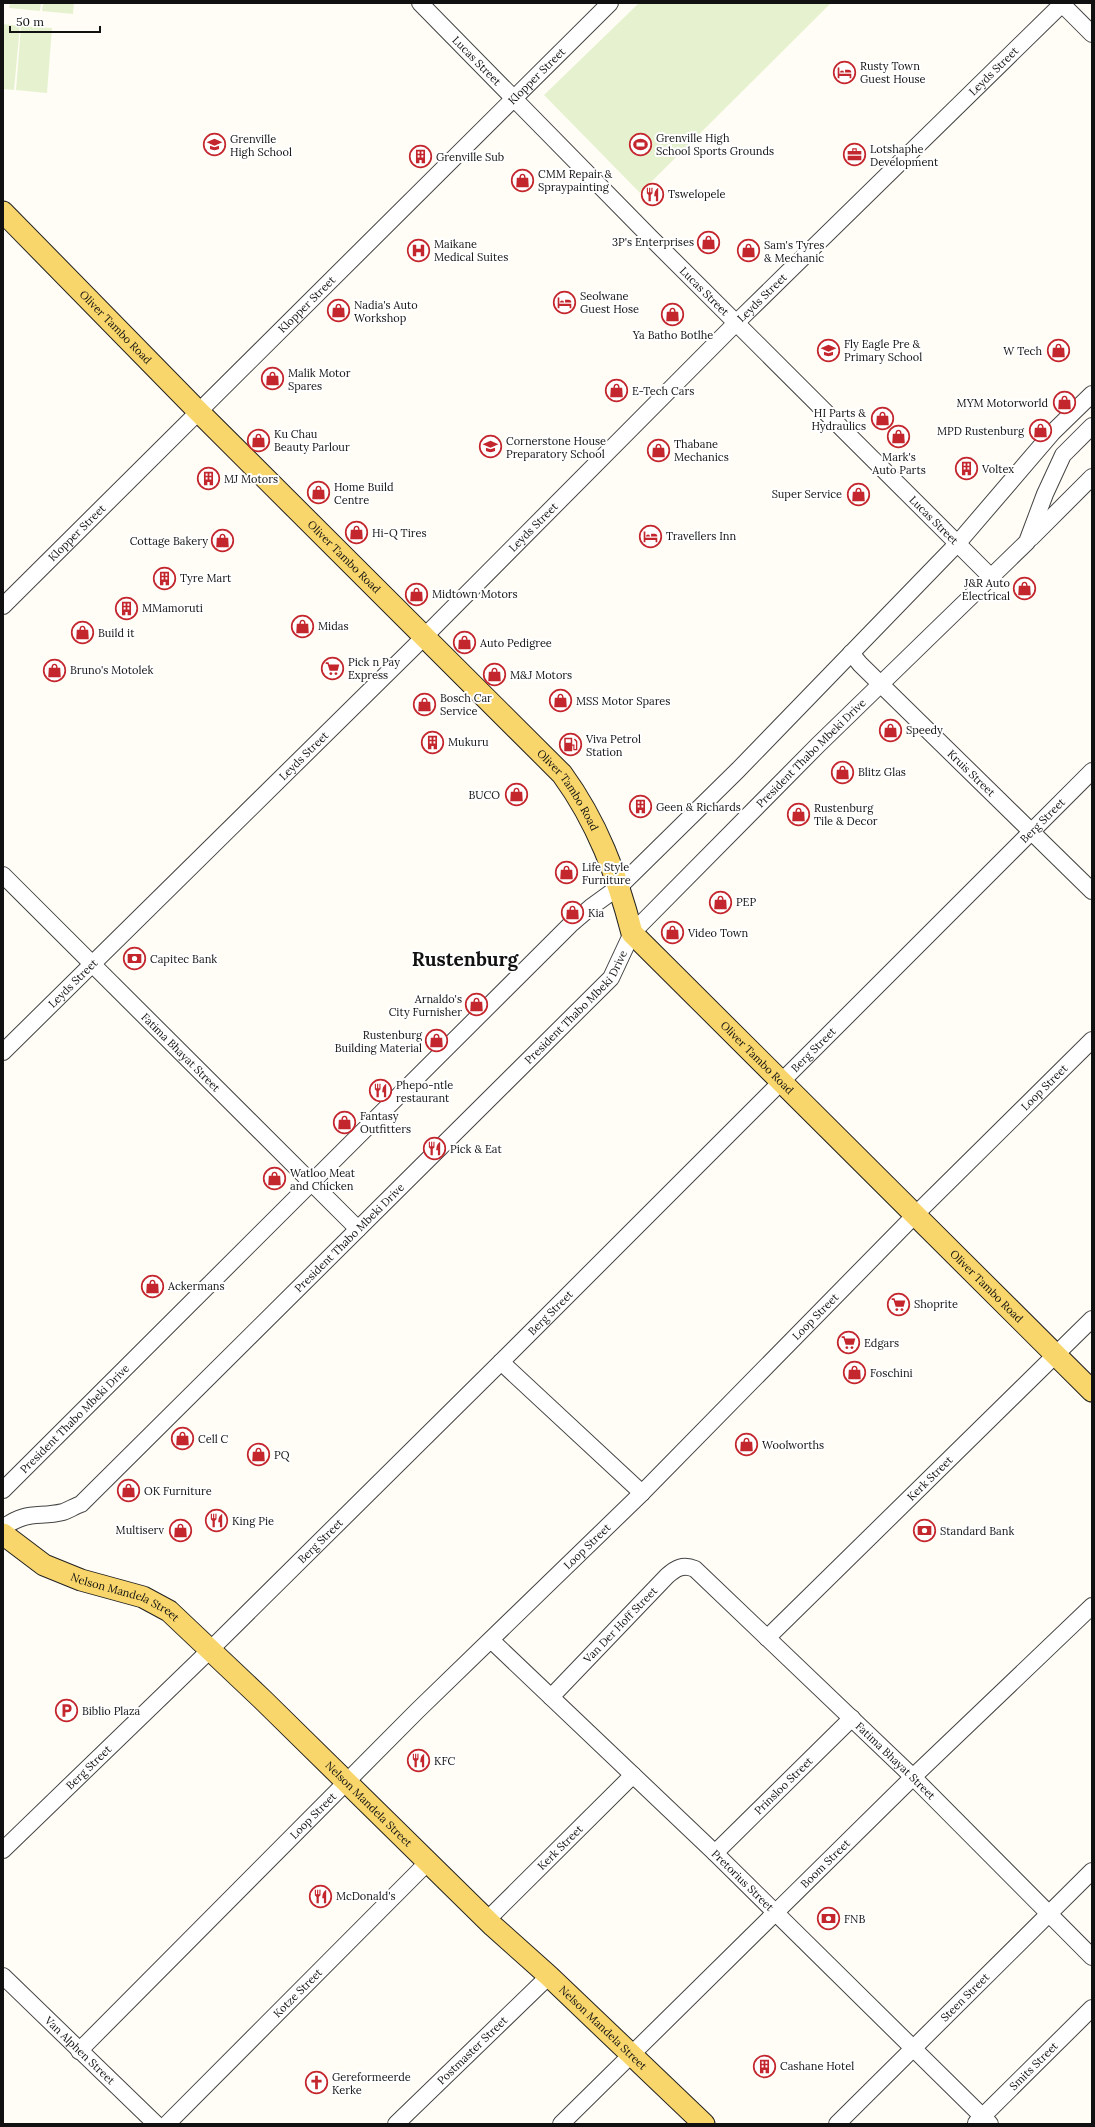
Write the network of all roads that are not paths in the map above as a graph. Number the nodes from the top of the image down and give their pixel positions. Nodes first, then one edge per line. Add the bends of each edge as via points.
1 (420, 3) edge
2 (610, 3) edge
3 (1062, 3) edge
4 (1092, 34) edge
5 (513, 97) junction
6 (3, 212) edge
7 (736, 323) junction
8 (1092, 394) edge
9 (198, 410) junction
10 (1092, 426) edge
11 (1092, 477) edge
12 (1027, 542) junction
13 (957, 544) junction
14 (991, 577) junction
15 (3, 606) edge
16 (424, 637) junction
17 (852, 653) junction
18 (881, 683) junction
19 (1092, 771) edge
20 (1031, 831) junction
21 (3, 875) edge
22 (622, 884) junction
23 (1092, 891) edge
24 (632, 933) junction
25 (92, 963) junction
26 (1092, 1040) edge
27 (3, 1052) edge
28 (783, 1082) junction
29 (312, 1182) junction
30 (916, 1214) junction
31 (358, 1229) junction
32 (1092, 1319) edge
33 (1054, 1354) junction
34 (501, 1362) junction
35 (1092, 1391) edge
36 (3, 1490) edge
37 (642, 1493) junction
38 (3, 1528) edge
39 (3, 1534) edge
40 (696, 1569) joint
41 (1092, 1606) edge
42 (767, 1638) junction
43 (491, 1640) junction
44 (210, 1650) junction
45 (551, 1697) junction
46 (852, 1718) junction
47 (633, 1775) junction
48 (913, 1777) junction
49 (346, 1783) junction
50 (3, 1850) edge
51 (715, 1853) junction
52 (428, 1862) junction
53 (1092, 1871) edge
54 (1050, 1913) junction
55 (775, 1914) junction
56 (487, 1920) junction
57 (1092, 1957) edge
58 (3, 1976) edge
59 (549, 1976) junction
60 (1092, 2008) edge
61 (913, 2048) junction
62 (79, 2051) junction
63 (631, 2056) junction
64 (983, 2121) edge
65 (156, 2124) edge
66 (167, 2124) edge
67 (396, 2124) edge
68 (561, 2124) edge
69 (704, 2124) edge
70 (837, 2124) edge

1 - 5 street, Lucas Street
2 - 5 street, Klopper Street
3 - 4 street
3 - 7 street, Leyds Street
5 - 7 street, Lucas Street
5 - 9 street, Klopper Street
6 - 9 main road, Oliver Tambo Road
7 - 13 street, Lucas Street
7 - 16 street, Leyds Street via 574,489
8 - 13 street, President Thabo Mbeki Drive via 1053,432
9 - 15 street, Klopper Street
9 - 16 main road, Oliver Tambo Road
10 - 12 street, President Thabo Mbeki Drive via 1063,455 1044,494
11 - 12 street
12 - 14 street, President Thabo Mbeki Drive
13 - 14 street, Lucas Street
13 - 17 street, President Thabo Mbeki Drive
14 - 18 street, President Thabo Mbeki Drive
16 - 22 main road, Oliver Tambo Road via 562,774 592,819
16 - 25 street, Leyds Street
17 - 18 street, Kruis Street
17 - 22 street, President Thabo Mbeki Drive
18 - 20 street, Kruis Street
18 - 24 street, President Thabo Mbeki Drive
19 - 20 street, Berg Street
20 - 23 street, Kruis Street
20 - 28 street, Berg Street
21 - 25 street, Fatima Bhayat Street
22 - 24 main road, Oliver Tambo Road
22 - 29 street, President Thabo Mbeki Drive via 570,925
24 - 28 main road, Oliver Tambo Road
24 - 31 street, President Thabo Mbeki Drive via 612,978
25 - 27 street, Leyds Street
25 - 29 street, Fatima Bhayat Street
26 - 30 street, Loop Street
28 - 30 main road, Oliver Tambo Road
28 - 34 street, Berg Street
29 - 31 street, Fatima Bhayat Street
29 - 36 street, President Thabo Mbeki Drive
30 - 33 main road, Oliver Tambo Road
30 - 37 street, Loop Street
31 - 38 street, President Thabo Mbeki Drive via 81,1504 63,1512 28,1515 12,1521
32 - 33 street, Kerk Street
33 - 35 main road, Oliver Tambo Road
33 - 42 street, Kerk Street
34 - 37 street
34 - 44 street, Berg Street
37 - 43 street, Loop Street
39 - 44 main road, Nelson Mandela Street via 44,1565 81,1580 143,1597 168,1611
40 - 42 street, Fatima Bhayat Street
40 - 45 street, Van Der Hoff Street via 684,1566 673,1570
41 - 48 street, Boom Street
42 - 46 street, Fatima Bhayat Street
43 - 45 street, Pretorius Street
43 - 49 street, Loop Street
44 - 49 main road, Nelson Mandela Street
44 - 50 street, Berg Street
45 - 47 street, Pretorius Street
46 - 48 street, Fatima Bhayat Street
46 - 51 street, Prinsloo Street
47 - 51 street, Pretorius Street
47 - 56 street, Kerk Street
48 - 54 street, Fatima Bhayat Street
48 - 55 street, Boom Street
49 - 52 main road, Nelson Mandela Street
49 - 62 street, Loop Street
51 - 55 street, Pretorius Street
52 - 56 main road, Nelson Mandela Street
52 - 66 street, Kotze Street
53 - 54 street, Steen Street
54 - 57 street, Fatima Bhayat Street
54 - 61 street, Steen Street
55 - 61 street, Pretorius Street
55 - 63 street, Boom Street
56 - 59 main road, Nelson Mandela Street
58 - 62 street, Van Alphen Street
59 - 63 main road, Nelson Mandela Street
59 - 67 street, Postmaster Street
60 - 64 street, Smits Street
61 - 64 street, Pretorius Street
61 - 70 street, Steen Street
62 - 65 street, Van Alphen Street
63 - 68 street, Boom Street
63 - 69 main road, Nelson Mandela Street

